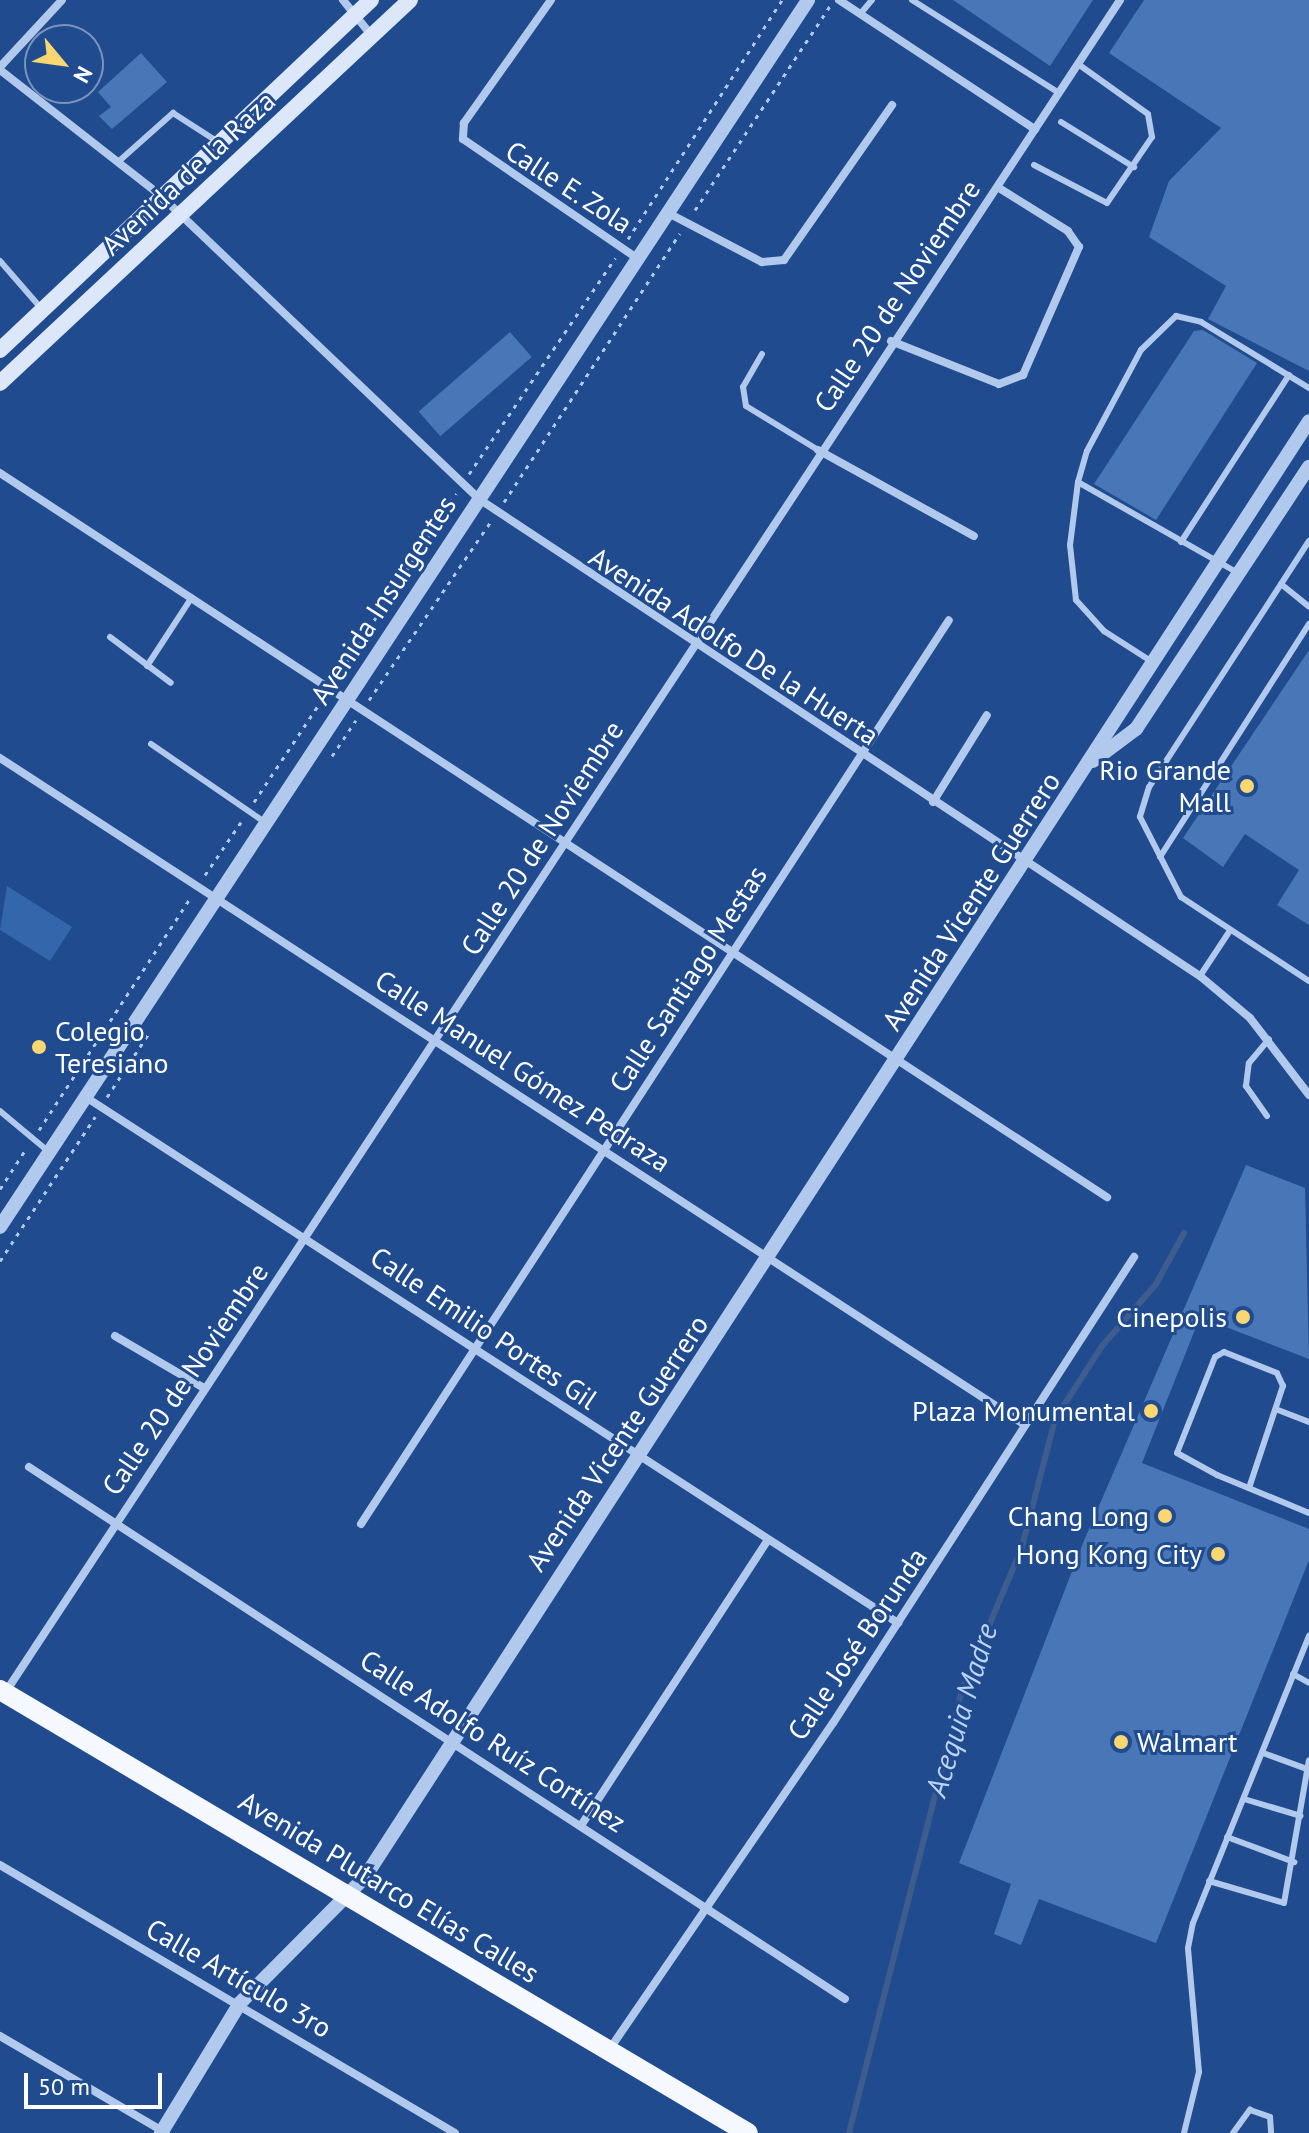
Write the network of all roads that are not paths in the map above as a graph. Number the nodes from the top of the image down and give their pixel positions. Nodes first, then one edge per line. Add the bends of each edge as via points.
1 (62, 0) edge
2 (343, 0) edge
3 (371, 0) edge
4 (410, 0) edge
5 (551, 0) edge
6 (808, 0) edge
7 (836, 0) edge
8 (872, 0) edge
9 (912, 0) edge
10 (1120, 0) edge
11 (861, 13) junction
12 (355, 15) junction
13 (372, 36) junction
14 (1078, 64) junction
15 (0, 68) edge
16 (1059, 93) junction
17 (892, 105) dead end
18 (1061, 122) dead end
19 (1035, 129) junction
20 (218, 142) junction
21 (118, 162) junction
22 (1034, 165) dead end
23 (1134, 167) junction
24 (999, 188) junction
25 (161, 196) junction
26 (670, 214) junction
27 (181, 216) junction
28 (638, 259) junction
29 (0, 261) edge
30 (43, 310) junction
31 (891, 341) junction
32 (0, 350) edge
33 (762, 354) dead end
34 (1289, 375) junction
35 (0, 383) edge
36 (1309, 388) edge
37 (1309, 421) edge
38 (818, 450) junction
39 (1309, 467) edge
40 (0, 473) edge
41 (1078, 482) junction
42 (479, 499) junction
43 (974, 536) dead end
44 (1309, 541) edge
45 (1181, 542) junction
46 (1217, 561) junction
47 (1238, 573) junction
48 (1281, 584) junction
49 (192, 597) junction
50 (1309, 607) edge
51 (949, 620) dead end
52 (1309, 624) edge
53 (110, 637) dead end
54 (691, 645) junction
55 (1151, 661) junction
56 (147, 666) junction
57 (171, 683) dead end
58 (347, 703) junction
59 (987, 715) dead end
60 (151, 744) dead end
61 (860, 755) junction
62 (0, 758) edge
63 (1093, 761) junction
64 (933, 802) junction
65 (266, 823) junction
66 (566, 844) junction
67 (1160, 857) junction
68 (1027, 863) junction
69 (215, 898) junction
70 (1229, 932) junction
71 (732, 951) junction
72 (1200, 976) junction
73 (1309, 981) edge
74 (1269, 1039) junction
75 (436, 1041) junction
76 (900, 1059) junction
77 (1309, 1095) edge
78 (84, 1096) junction
79 (0, 1111) edge
80 (1267, 1116) dead end
81 (605, 1149) junction
82 (49, 1152) junction
83 (1107, 1197) dead end
84 (0, 1227) edge
85 (307, 1237) junction
86 (1134, 1257) dead end
87 (771, 1259) junction
88 (115, 1336) dead end
89 (473, 1347) junction
90 (204, 1388) junction
91 (1278, 1410) junction
92 (1309, 1422) edge
93 (1022, 1423) junction
94 (638, 1457) junction
95 (29, 1467) dead end
96 (1249, 1488) junction
97 (1309, 1513) edge
98 (117, 1520) junction
99 (361, 1524) dead end
100 (767, 1541) junction
101 (898, 1623) junction
102 (1309, 1636) edge
103 (1293, 1674) junction
104 (1309, 1683) edge
105 (1, 1695) edge
106 (450, 1741) junction
107 (1263, 1753) junction
108 (1309, 1760) edge
109 (1307, 1769) edge
110 (1244, 1799) junction
111 (1301, 1816) junction
112 (582, 1824) junction
113 (1227, 1837) junction
114 (1294, 1862) junction
115 (0, 1865) edge
116 (1209, 1881) junction
117 (350, 1897) junction
118 (704, 1905) junction
119 (845, 1999) dead end
120 (240, 2003) junction
121 (0, 2036) edge
122 (609, 2050) junction
123 (736, 2130) edge
124 (163, 2132) edge
125 (455, 2133) edge
126 (1184, 2133) edge
127 (1233, 2133) edge
128 (1271, 2133) edge

1 - 15 street
2 - 12 street
3 - 12 main road, Avenida de la Raza
4 - 13 main road, Avenida de la Raza
5 - 28 street, Calle E. Zola via 464,123 463,139
6 - 26 street, Avenida Insurgentes
7 - 11 street
8 - 11 lane
9 - 16 lane
10 - 14 street, Calle 20 de Noviembre
11 - 19 street
12 - 13 street
12 - 20 main road, Avenida de la Raza
13 - 27 main road, Avenida de la Raza
14 - 16 street, Calle 20 de Noviembre
14 - 23 lane via 1148,114 1152,137
15 - 21 street, Avenida Adolfo De la Huerta
16 - 19 street, Calle 20 de Noviembre
17 - 26 street via 797,245 770,264
18 - 23 lane
19 - 24 street, Calle 20 de Noviembre
20 - 21 lane via 173,113
20 - 25 main road, Avenida de la Raza
21 - 25 street, Avenida Adolfo De la Huerta
22 - 23 lane via 1107,203
24 - 31 street, Calle 20 de Noviembre
24 - 31 street via 1068,231 1079,247 1023,375 999,384
25 - 27 street, Avenida Adolfo De la Huerta
25 - 30 main road, Avenida de la Raza
26 - 28 street, Avenida Insurgentes
27 - 35 main road, Avenida de la Raza
27 - 42 street, Avenida Adolfo De la Huerta
28 - 42 street, Avenida Insurgentes
29 - 30 lane
30 - 32 main road, Avenida de la Raza
31 - 38 street, Calle 20 de Noviembre
33 - 38 lane via 743,387 746,406
34 - 36 lane
34 - 41 lane via 1201,322 1166,320 1141,350
34 - 45 lane
37 - 46 street, Avenida Vicente Guerrero
38 - 43 street
38 - 54 street, Calle 20 de Noviembre
39 - 47 street, Avenida Vicente Guerrero
40 - 49 street
41 - 45 lane
41 - 55 lane via 1070,545 1076,600 1104,631
42 - 54 street, Avenida Adolfo De la Huerta
42 - 58 street, Avenida Insurgentes
44 - 48 lane
45 - 46 lane
46 - 47 lane
46 - 55 street, Avenida Vicente Guerrero
47 - 63 street, Avenida Vicente Guerrero via 1136,729
48 - 50 lane
48 - 67 lane via 1149,787 1142,830
49 - 56 lane
49 - 58 street
51 - 61 street, Calle Santiago Mestas
52 - 67 lane
53 - 56 lane
54 - 61 street, Avenida Adolfo De la Huerta
54 - 66 street, Calle 20 de Noviembre
55 - 63 street, Avenida Vicente Guerrero
56 - 57 lane
58 - 65 street, Avenida Insurgentes
58 - 66 street
59 - 64 street
60 - 65 lane
61 - 64 street, Avenida Adolfo De la Huerta
61 - 71 street, Calle Santiago Mestas
62 - 69 street, Calle Manuel Gómez Pedraza
63 - 68 street, Avenida Vicente Guerrero
64 - 68 street, Avenida Adolfo De la Huerta
65 - 69 street, Avenida Insurgentes
66 - 71 street
66 - 75 street, Calle 20 de Noviembre
67 - 70 lane via 1181,897
68 - 72 street, Avenida Adolfo De la Huerta
68 - 76 street, Avenida Vicente Guerrero
69 - 75 street, Calle Manuel Gómez Pedraza
69 - 78 street, Avenida Insurgentes
70 - 72 lane
70 - 73 lane
71 - 76 street
71 - 81 street, Calle Santiago Mestas
72 - 74 street, Avenida Adolfo De la Huerta
74 - 77 street, Avenida Adolfo De la Huerta
74 - 80 lane via 1249,1063 1246,1086
75 - 81 street, Calle Manuel Gómez Pedraza
75 - 85 street, Calle 20 de Noviembre
76 - 83 street
76 - 87 street, Avenida Vicente Guerrero
78 - 82 street, Avenida Insurgentes
78 - 85 street, Calle Emilio Portes Gil
79 - 82 lane
81 - 87 street, Calle Manuel Gómez Pedraza
81 - 89 street, Calle Santiago Mestas
82 - 84 street, Avenida Insurgentes
85 - 89 street, Calle Emilio Portes Gil
85 - 90 street, Calle 20 de Noviembre
86 - 93 street, Calle José Borunda
87 - 93 street, Calle Manuel Gómez Pedraza
87 - 94 street, Avenida Vicente Guerrero
88 - 90 street
89 - 94 street, Calle Emilio Portes Gil
89 - 99 street, Calle Santiago Mestas
90 - 98 street, Calle 20 de Noviembre
91 - 92 lane
91 - 96 lane
91 - 96 lane via 1283,1386 1277,1373 1224,1352 1215,1357 1177,1453
93 - 101 street, Calle José Borunda
94 - 100 street, Calle Emilio Portes Gil
94 - 106 street, Avenida Vicente Guerrero
95 - 98 street, Calle Adolfo Ruíz Cortínez
96 - 97 lane
98 - 105 street, Calle 20 de Noviembre
98 - 106 street, Calle Adolfo Ruíz Cortínez
100 - 101 street, Calle Emilio Portes Gil
100 - 112 street
101 - 118 street, Calle José Borunda
102 - 103 lane
103 - 104 lane
103 - 107 lane
105 - 117 main road, Avenida Plutarco Elías Calles
106 - 112 street, Calle Adolfo Ruíz Cortínez
106 - 117 street, Avenida Vicente Guerrero
107 - 109 lane
107 - 110 lane
108 - 109 lane
109 - 111 lane
110 - 111 lane
110 - 113 lane
111 - 114 lane
112 - 118 street, Calle Adolfo Ruíz Cortínez
113 - 114 lane
113 - 116 lane
114 - 116 lane via 1288,1896 1279,1905
115 - 120 street, Calle Artículo 3ro
116 - 126 lane via 1188,1948 1199,2072
117 - 120 street, Avenida Vicente Guerrero
117 - 122 main road, Avenida Plutarco Elías Calles
118 - 119 street, Calle Adolfo Ruíz Cortínez
118 - 122 street, Calle José Borunda
120 - 124 street, Avenida Vicente Guerrero
120 - 125 street, Calle Artículo 3ro
121 - 124 street
122 - 123 main road, Avenida Plutarco Elías Calles
127 - 128 lane via 1250,2110 1270,2117

